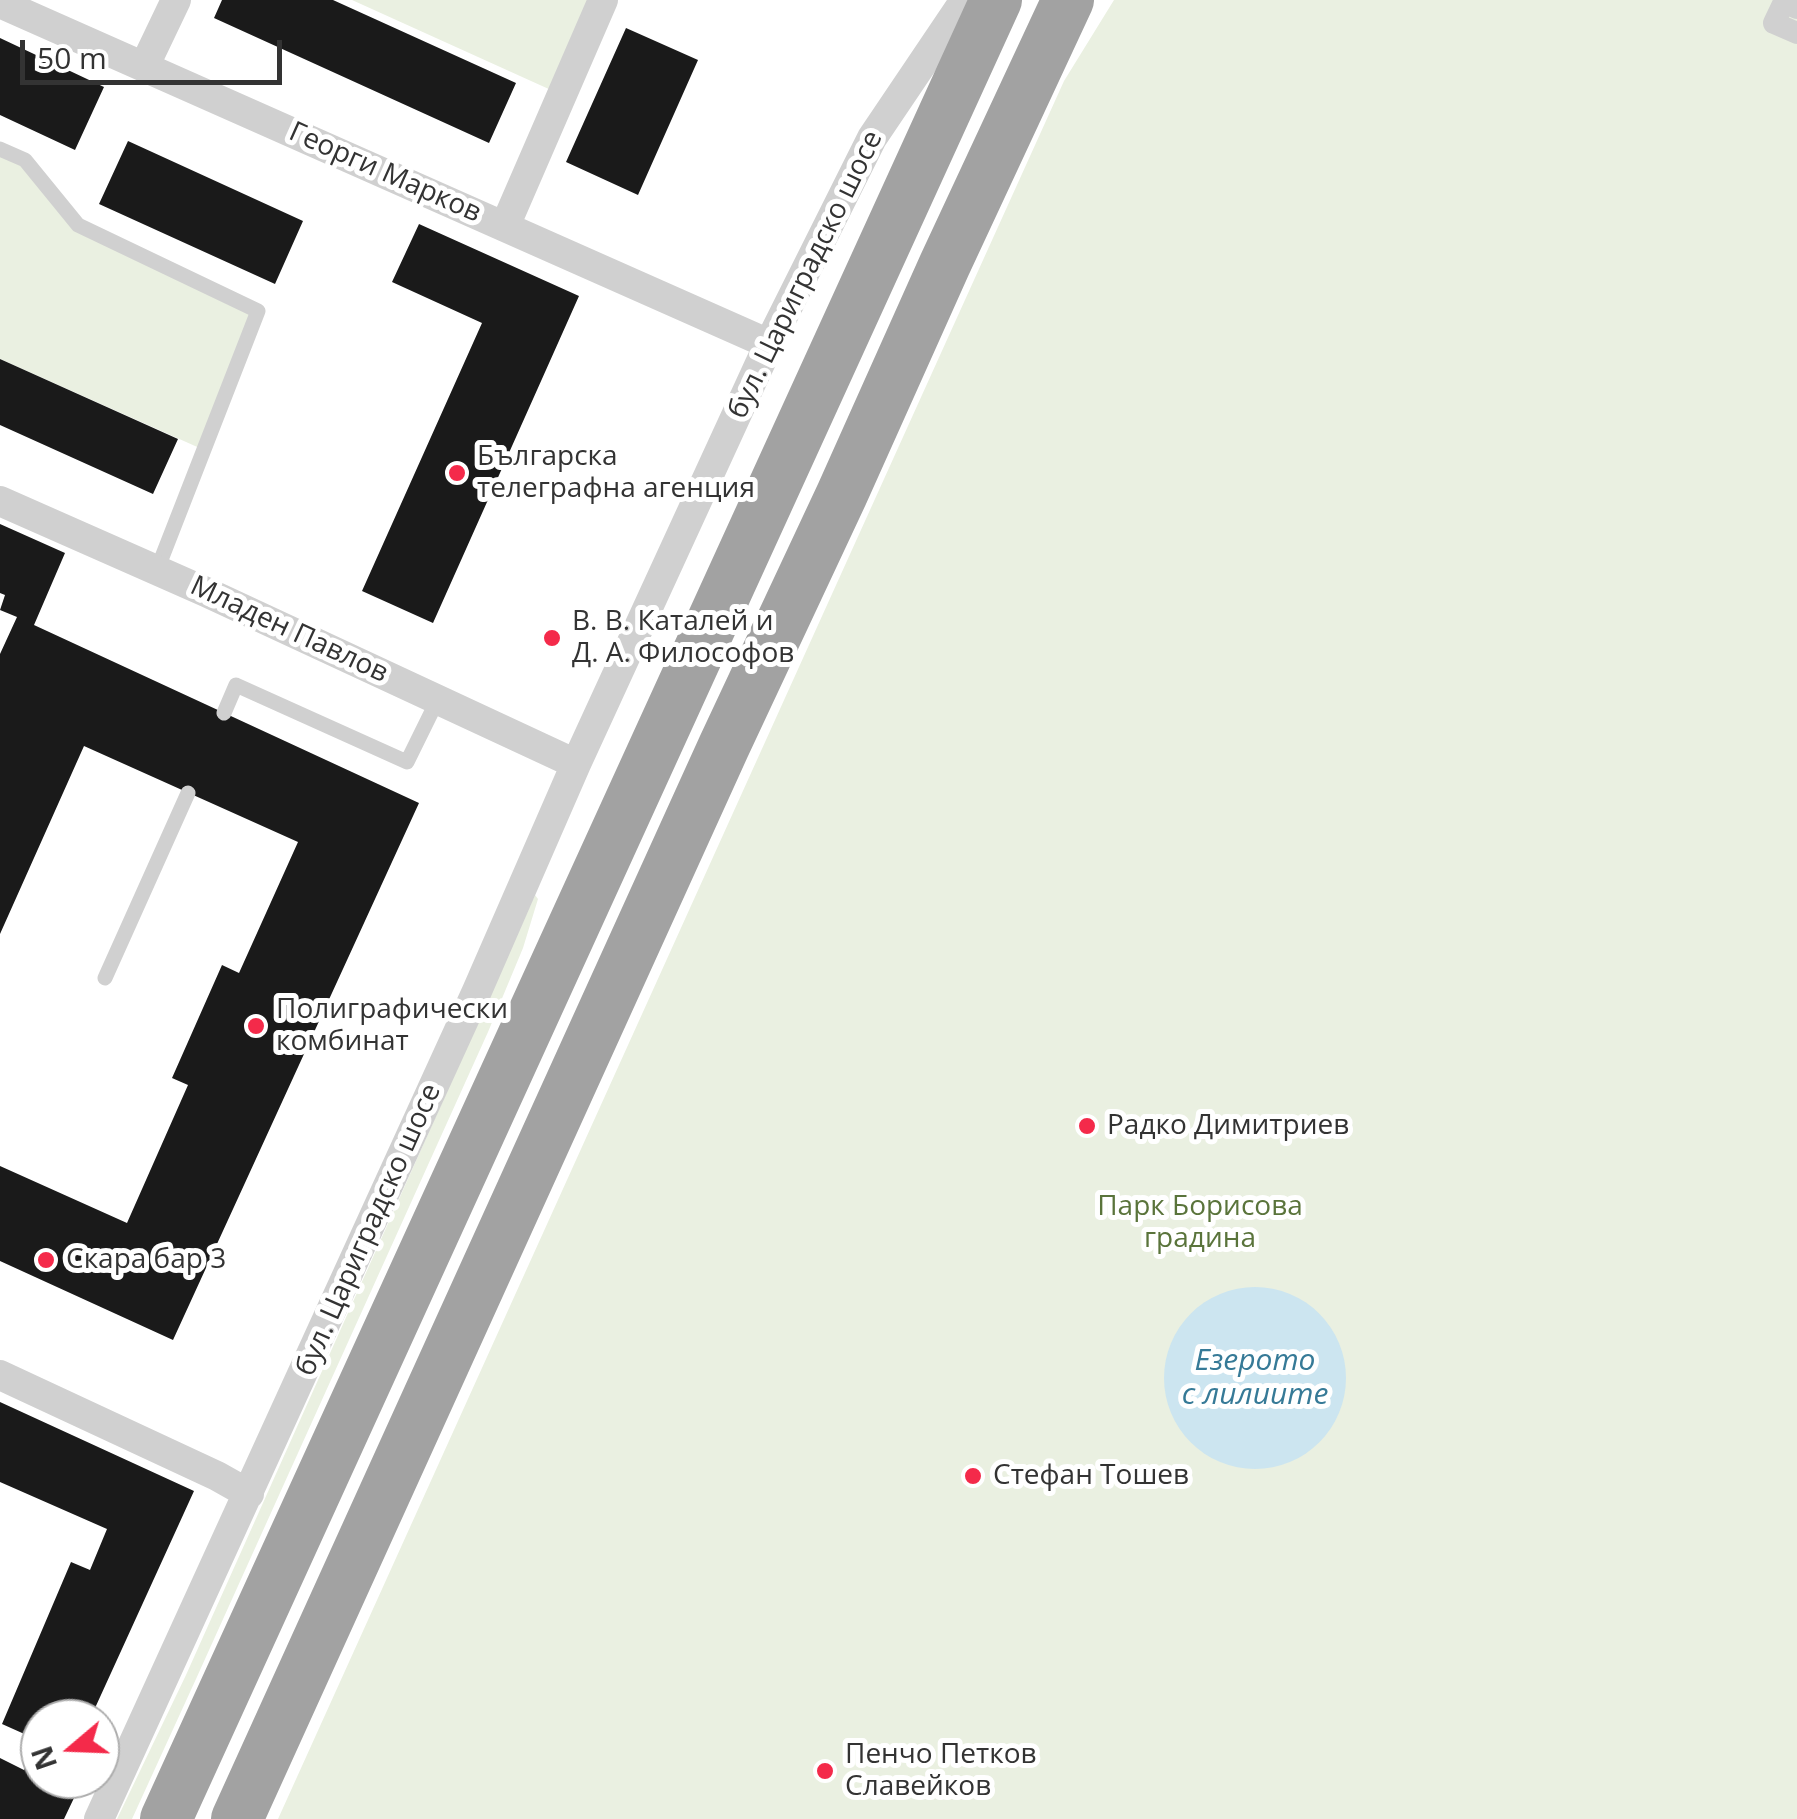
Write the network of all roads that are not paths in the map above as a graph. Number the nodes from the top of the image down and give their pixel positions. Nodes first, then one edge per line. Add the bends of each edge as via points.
1 (176, 0) edge
2 (603, 0) edge
3 (965, 0) edge
4 (996, 0) edge
5 (0, 3) edge
6 (1066, 6) edge
7 (1797, 8) edge
8 (1797, 33) edge
9 (144, 67) junction
10 (0, 149) edge
11 (506, 226) junction
12 (768, 344) junction
13 (0, 501) edge
14 (157, 570) junction
15 (438, 699) junction
16 (224, 713) dead end
17 (576, 764) junction
18 (188, 793) dead end
19 (105, 978) dead end
20 (0, 1375) edge
21 (249, 1494) junction
22 (100, 1819) edge
23 (166, 1819) edge
24 (238, 1819) edge

1 - 9 street
2 - 11 street
3 - 12 street, бул. Цариградско шосе via 872,138
4 - 23 highway, бул. Цариградско шосе
5 - 9 street, Георги Марков
6 - 24 highway
7 - 8 street via 1784,2 1774,23
9 - 11 street, Георги Марков
10 - 14 lane via 25,160 78,225 258,311
11 - 12 street, Георги Марков
12 - 17 street, бул. Цариградско шосе
13 - 14 street, Младен Павлов
14 - 15 street, Младен Павлов
15 - 16 lane via 407,762 236,685
15 - 17 street, Младен Павлов
17 - 21 street, бул. Цариградско шосе
18 - 19 lane
20 - 21 street
21 - 22 street, бул. Цариградско шосе

